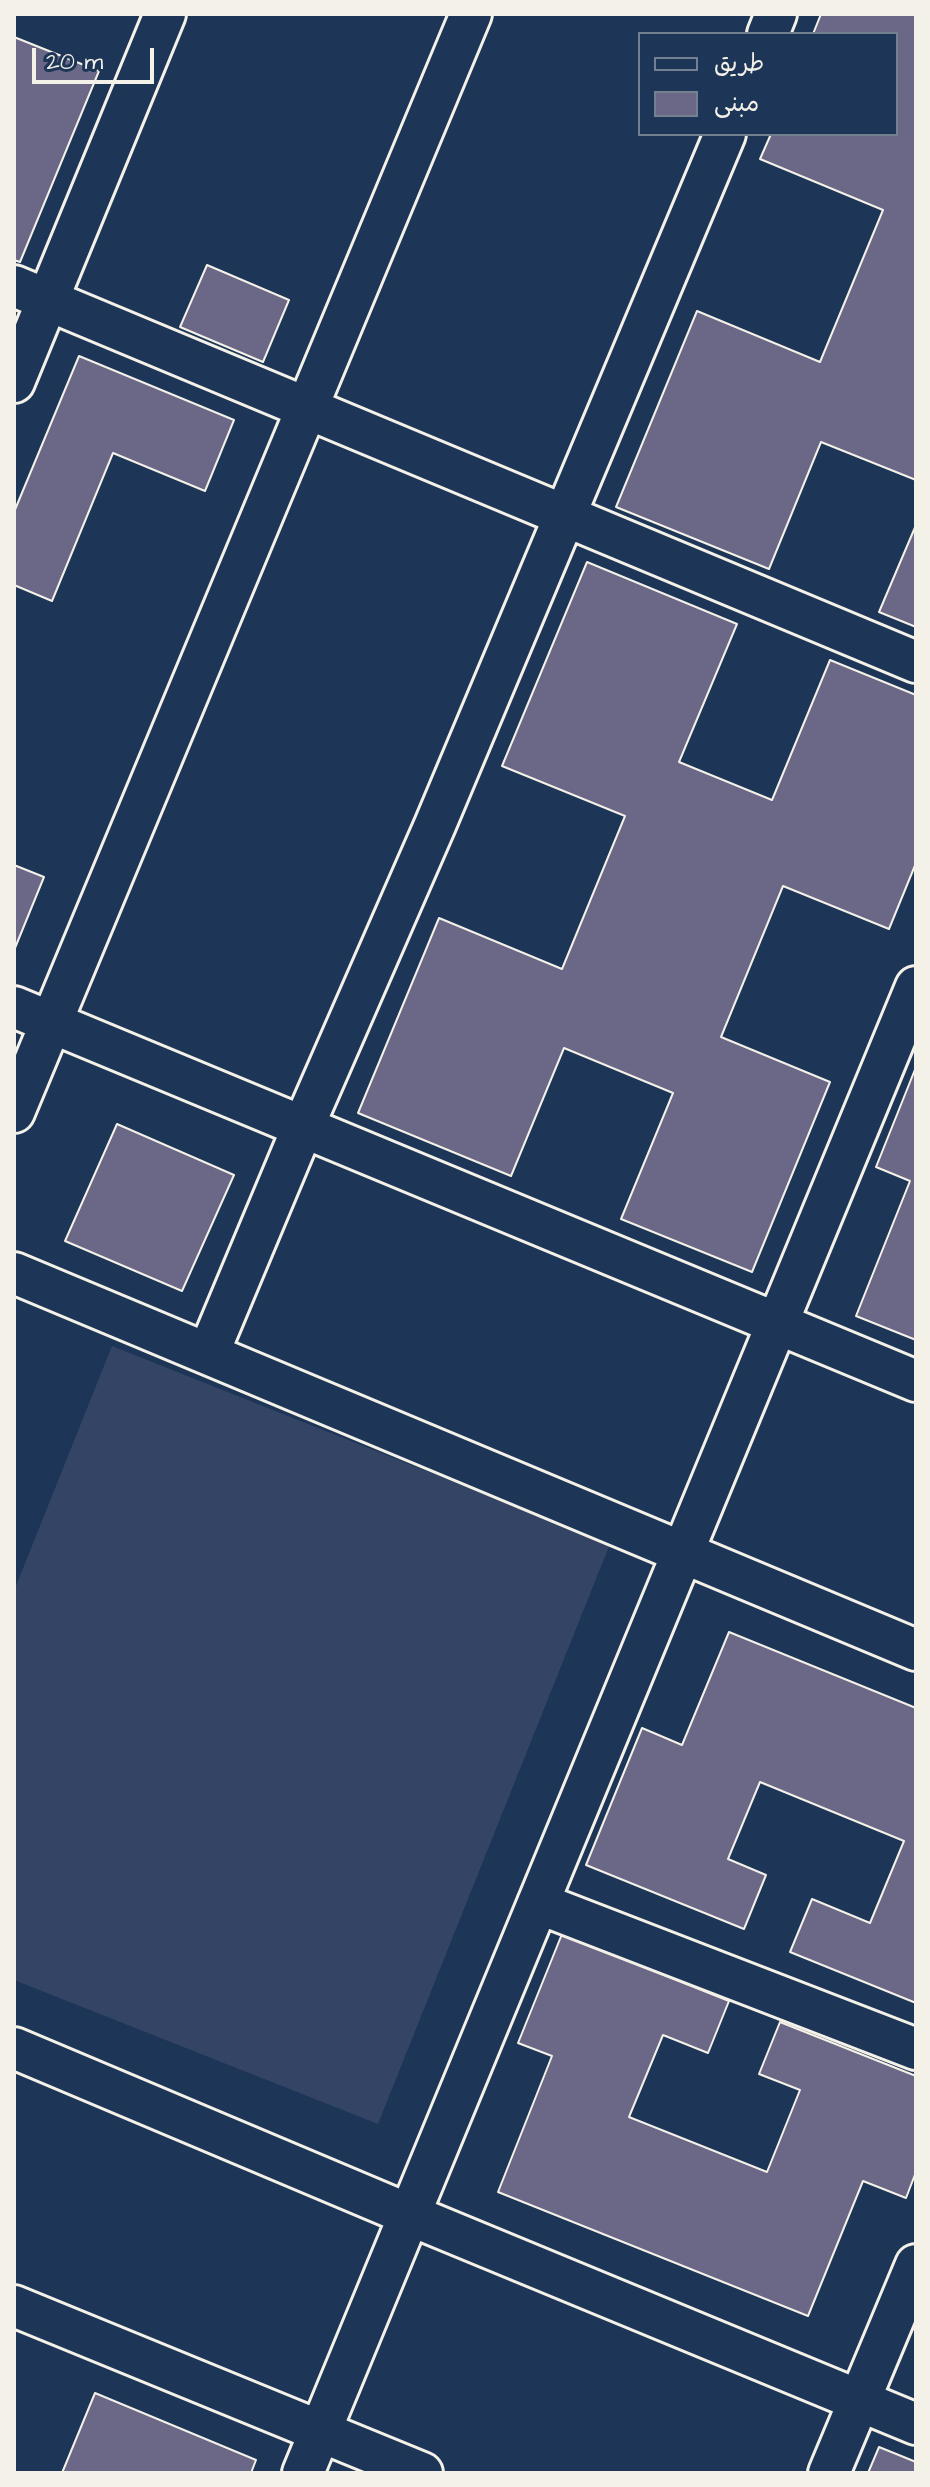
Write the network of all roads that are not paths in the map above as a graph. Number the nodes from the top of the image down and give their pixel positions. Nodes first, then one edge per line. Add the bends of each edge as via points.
1 (165, 14) edge
2 (471, 14) edge
3 (724, 136) edge
4 (31, 293) edge
5 (14, 382) edge
6 (307, 408) junction
7 (564, 515) junction
8 (916, 662) edge
9 (14, 1007) edge
10 (911, 1013) edge
11 (50, 1022) junction
12 (14, 1112) edge
13 (303, 1127) junction
14 (14, 1273) edge
15 (777, 1324) junction
16 (208, 1354) junction
17 (916, 1381) edge
18 (683, 1552) junction
19 (916, 1650) edge
20 (538, 1903) junction
21 (14, 2048) edge
22 (916, 2049) edge
23 (410, 2215) junction
24 (916, 2265) edge
25 (14, 2306) edge
26 (859, 2401) junction
27 (916, 2424) edge
28 (321, 2431) junction
29 (303, 2473) edge
30 (422, 2473) edge
31 (829, 2473) edge

1 - 4 street
2 - 6 street
3 - 7 street
4 - 5 street
4 - 6 street
6 - 7 street
6 - 11 street
7 - 8 street
7 - 13 street
9 - 11 street
10 - 15 street
11 - 12 street
11 - 13 street
13 - 15 street
13 - 16 street
14 - 16 street
15 - 17 street
15 - 18 street
16 - 18 street
18 - 19 street
18 - 20 street
20 - 22 street
20 - 23 street
21 - 23 street
23 - 26 street
23 - 28 street
24 - 26 street
25 - 28 street
26 - 27 street
26 - 31 street
28 - 29 street
28 - 30 street

